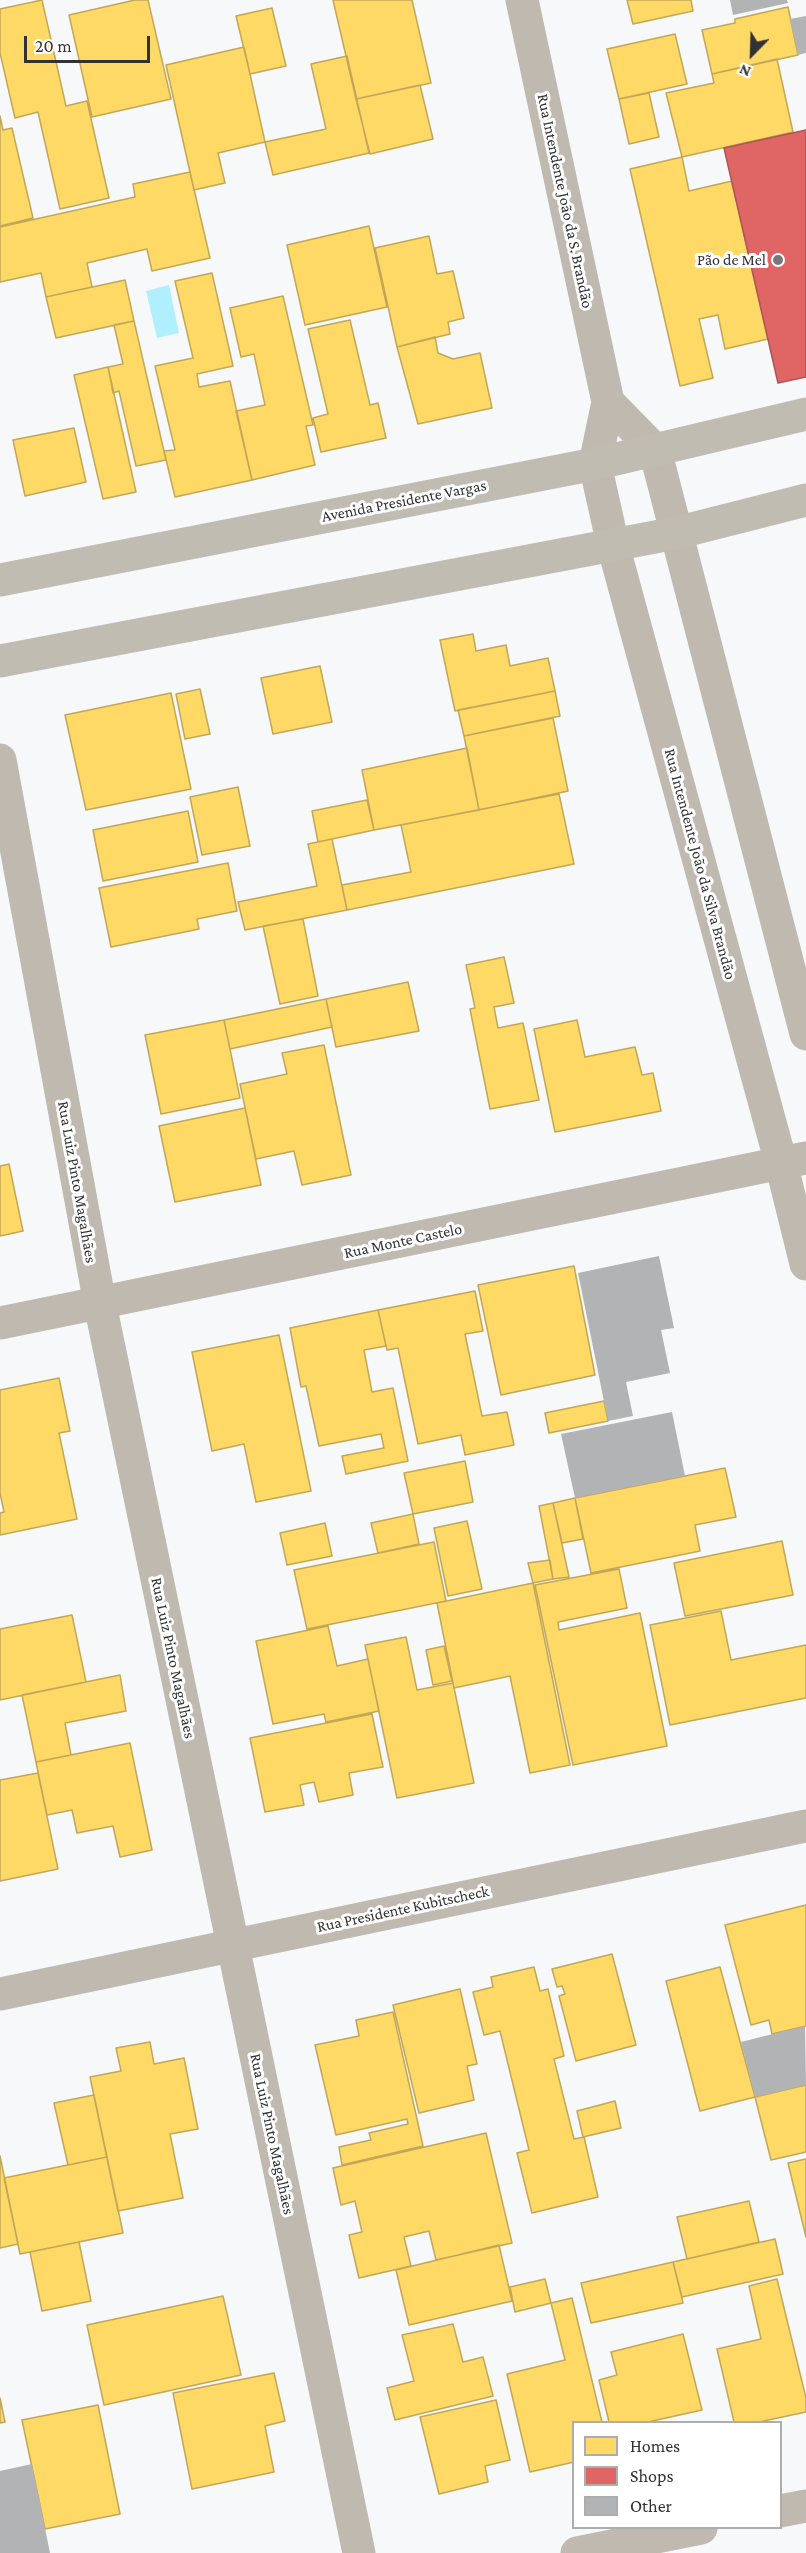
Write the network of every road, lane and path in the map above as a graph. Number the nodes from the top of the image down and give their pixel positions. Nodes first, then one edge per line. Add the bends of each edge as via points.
1 (522, 0) edge
2 (608, 402) junction
3 (806, 414) edge
4 (656, 450) junction
5 (595, 464) junction
6 (806, 500) edge
7 (676, 533) junction
8 (613, 545) junction
9 (0, 580) edge
10 (0, 661) edge
11 (0, 760) edge
12 (796, 952) edge
13 (806, 1034) edge
14 (794, 1160) edge
15 (806, 1264) edge
16 (100, 1304) junction
17 (0, 1323) edge
18 (806, 1826) edge
19 (233, 1944) junction
20 (0, 1994) edge
21 (806, 2506) edge
22 (782, 2511) edge
23 (697, 2529) edge
24 (359, 2553) edge
25 (577, 2553) edge

1 - 2 street, Rua Intendente João da S. Brandão
2 - 4 street
2 - 5 street, Rua Intendente João da S. Brandão
3 - 4 main road, Avenida Presidente Vargas
4 - 5 main road, Avenida Presidente Vargas
4 - 7 street
5 - 8 street, Rua Intendente João da Silva Brandão
5 - 9 main road, Avenida Presidente Vargas
6 - 7 main road
7 - 8 main road
7 - 12 street
8 - 10 main road
8 - 14 street, Rua Intendente João da Silva Brandão
11 - 16 street, Rua Luiz Pinto Magalhães
12 - 13 street
14 - 15 street, Rua Intendente João da Silva Brandão
14 - 16 street, Rua Monte Castelo
16 - 17 street, Rua Monte Castelo
16 - 19 street, Rua Luiz Pinto Magalhães
18 - 19 street, Rua Presidente Kubitscheck
19 - 20 street, Rua Presidente Kubitscheck
19 - 24 street, Rua Luiz Pinto Magalhães
21 - 22 street
23 - 25 street

